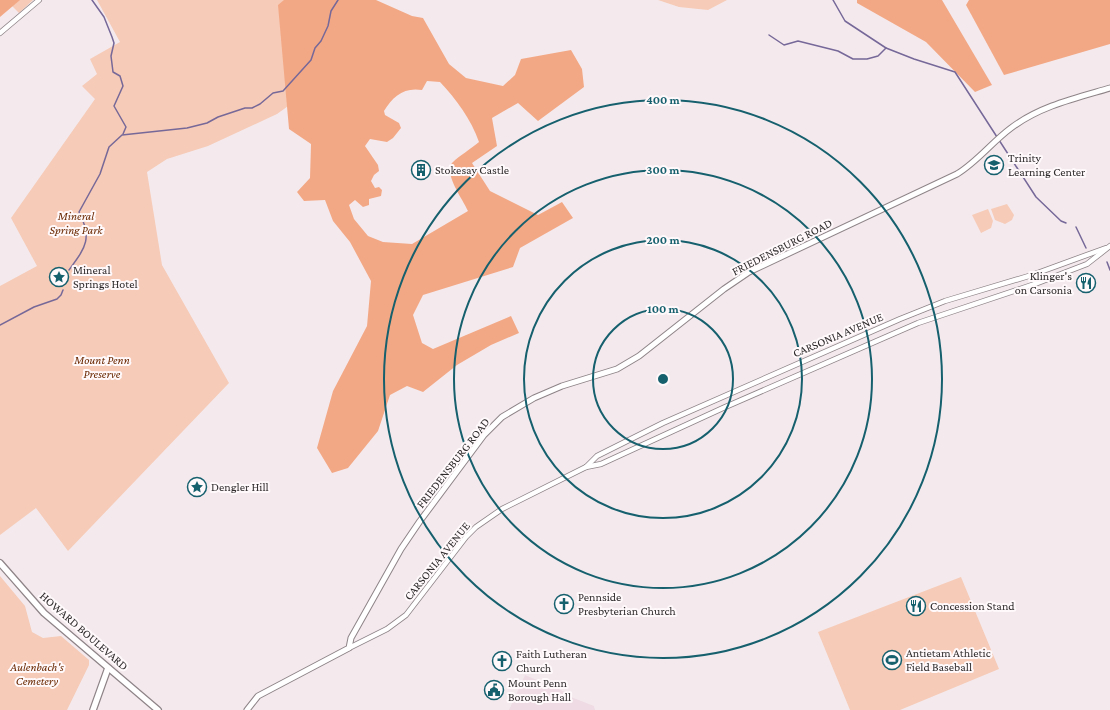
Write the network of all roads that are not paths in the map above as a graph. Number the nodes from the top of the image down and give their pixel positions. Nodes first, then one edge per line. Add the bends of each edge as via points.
1 (39, 0) edge
2 (0, 33) edge
3 (1110, 88) edge
4 (1110, 246) edge
5 (586, 467) junction
6 (0, 563) edge
7 (349, 648) junction
8 (108, 668) junction
9 (93, 710) edge
10 (158, 710) edge
11 (247, 710) edge

1 - 2 street
3 - 7 main road, FRIEDENSBURG ROAD via 1064,101 1037,112 1010,128 957,174 737,280 649,349 617,368 562,386 508,413 484,435 405,542 351,638
4 - 5 street, CARSONIA AVENUE via 1087,264 918,323 601,464
4 - 5 street, CARSONIA AVENUE via 945,301 900,319 663,423 597,456
5 - 7 street, CARSONIA AVENUE via 502,509 482,522 466,537 406,615 387,629
6 - 8 main road, HOWARD BOULEVARD via 44,613
7 - 11 main road via 258,696
8 - 9 main road
8 - 10 main road, HOWARD BOULEVARD

